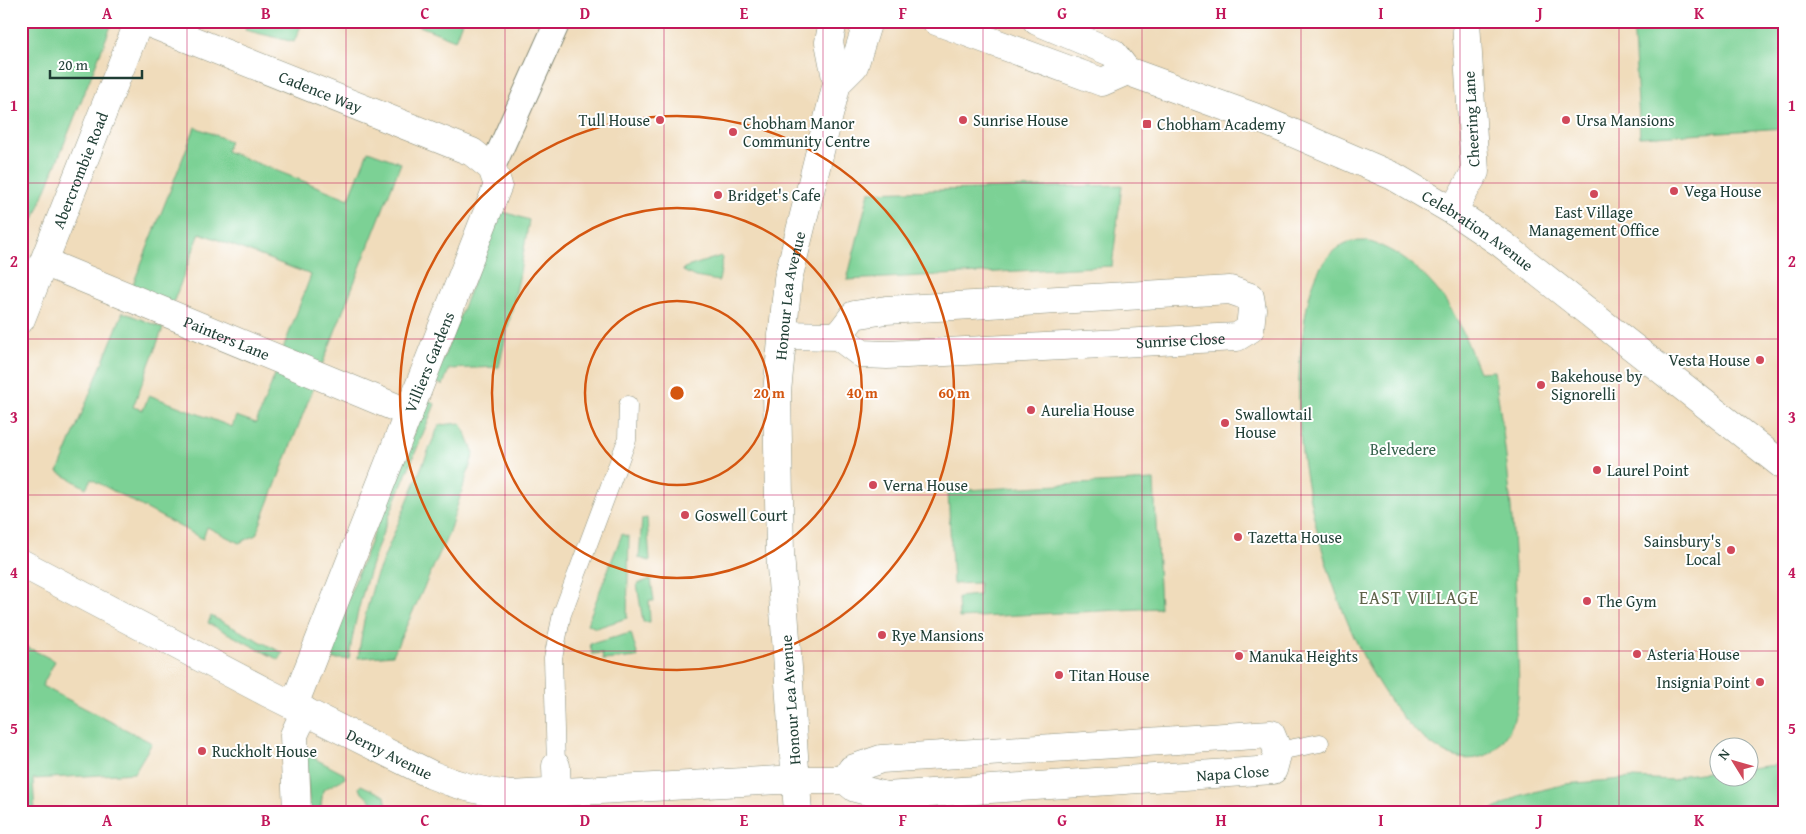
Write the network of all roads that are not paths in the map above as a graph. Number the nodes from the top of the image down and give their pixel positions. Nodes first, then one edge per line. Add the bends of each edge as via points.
1 (139, 21) edge
2 (144, 21) edge
3 (558, 21) edge
4 (833, 21) edge
5 (868, 21) edge
6 (936, 21) edge
7 (1037, 21) edge
8 (1466, 21) edge
9 (1126, 71) junction
10 (837, 83) junction
11 (492, 168) junction
12 (1453, 211) junction
13 (44, 262) junction
14 (21, 319) edge
15 (782, 335) junction
16 (838, 336) junction
17 (628, 405) dead end
18 (409, 413) junction
19 (1785, 467) edge
20 (21, 563) edge
21 (300, 708) junction
22 (1320, 743) dead end
23 (1278, 751) junction
24 (556, 779) junction
25 (796, 780) junction
26 (845, 780) junction
27 (511, 804) edge
28 (297, 813) edge
29 (798, 813) edge

1 - 13 street, Abercrombie Road
2 - 11 street, Cadence Way via 472,152
3 - 11 street
4 - 10 street, Honour Lea Avenue via 828,42
5 - 10 street, Honour Lea Avenue via 854,66
6 - 9 street via 1102,82
7 - 9 street via 1113,53
8 - 12 street, Cheering Lane via 1475,172
9 - 12 street, Celebration Avenue via 1326,145 1393,176
10 - 15 street, Honour Lea Avenue via 788,279
11 - 18 street, Villiers Gardens via 498,189
12 - 19 street, Celebration Avenue via 1502,244
13 - 14 street, Abercrombie Road
13 - 18 street, Painters Lane
15 - 16 street
15 - 25 street, Honour Lea Avenue via 777,392 780,552
16 - 16 street, Sunrise Close via 854,316 886,310 1230,290 1250,297 1252,309 1250,329 1237,337 887,356 862,354
17 - 24 lane via 627,440 562,614 553,658
18 - 21 street, Villiers Gardens
20 - 21 street, Derny Avenue
21 - 27 street, Derny Avenue via 453,784
21 - 28 street, Villiers Gardens via 294,735
22 - 23 lane
23 - 26 street, Napa Close via 1273,770 954,794 886,796 855,788
23 - 26 street, Napa Close via 1271,734 881,759 852,769
24 - 25 street, Derny Avenue
24 - 27 street, Derny Avenue
25 - 26 street, Napa Close
25 - 29 street, Honour Lea Avenue

